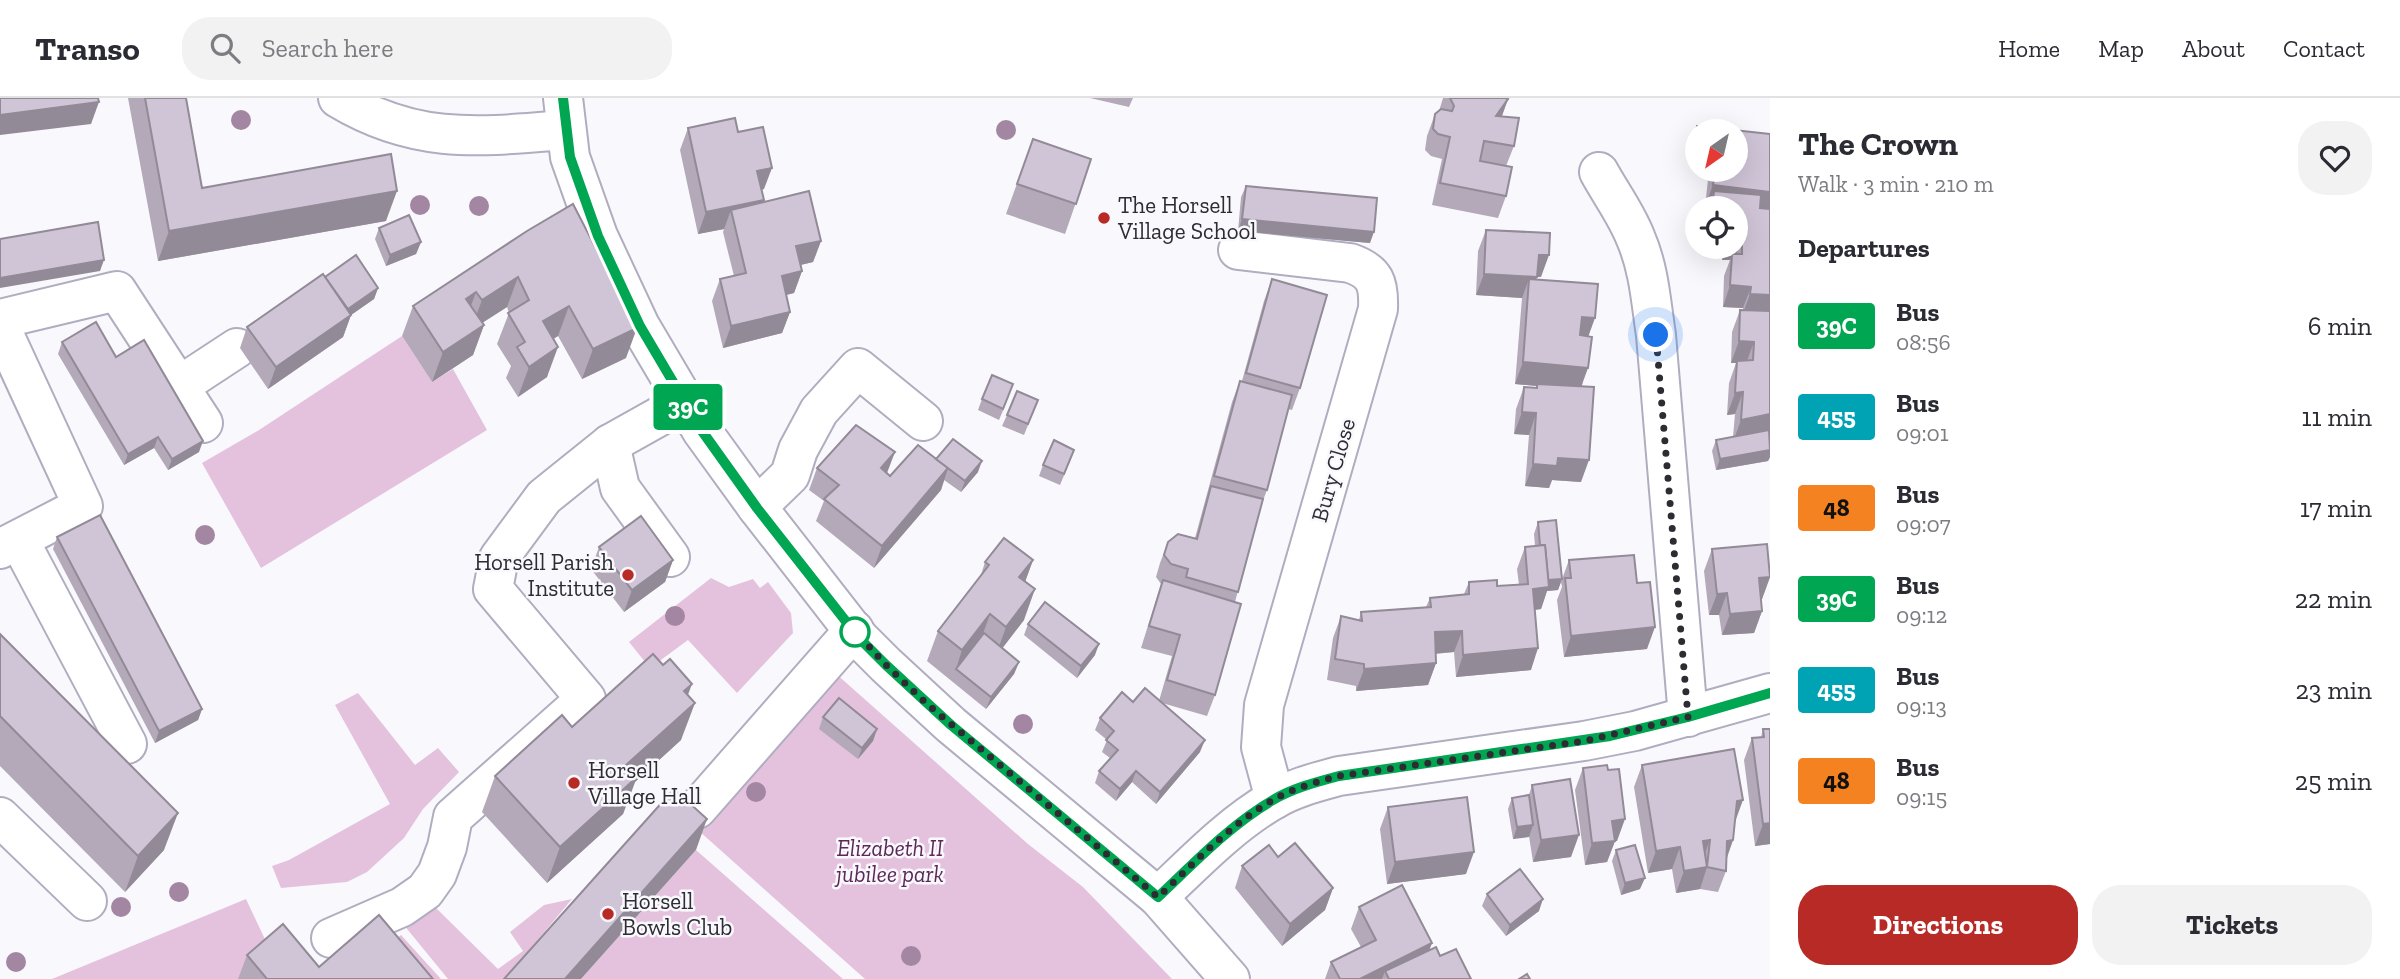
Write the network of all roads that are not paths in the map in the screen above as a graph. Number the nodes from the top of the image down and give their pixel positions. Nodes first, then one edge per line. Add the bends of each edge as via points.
1 (338, 98) edge
2 (564, 114) edge
3 (1599, 172) dead end
4 (1238, 250) dead end
5 (0, 319) edge
6 (0, 326) edge
7 (237, 348) dead end
8 (178, 386) junction
9 (685, 401) junction
10 (923, 421) dead end
11 (203, 423) dead end
12 (610, 444) junction
13 (757, 508) junction
14 (10, 545) edge
15 (670, 557) edge
16 (854, 630) junction
17 (1770, 693) edge
18 (1688, 717) junction
19 (127, 744) dead end
20 (1275, 799) junction
21 (698, 809) edge
22 (0, 817) edge
23 (1158, 897) junction
24 (87, 901) dead end
25 (331, 938) dead end
26 (1230, 979) edge

1 - 2 street via 414,131 479,136
2 - 9 street via 570,157 598,236 640,326
3 - 18 street via 1636,238 1646,267 1656,335
4 - 20 street, Bury Close via 1350,263 1371,275 1378,289 1378,309 1265,705 1261,747
5 - 8 street via 117,291
6 - 14 street via 83,506
7 - 8 street
8 - 11 street
9 - 12 street
9 - 13 street
10 - 13 street via 858,368 819,411 790,475
12 - 15 street via 620,488
12 - 25 street via 544,496 499,558 492,589 586,699 453,817 437,874 425,891 402,907
13 - 16 street
14 - 19 street
16 - 21 street
16 - 23 street via 927,704
17 - 18 street
18 - 20 street via 1584,741 1339,776
20 - 23 street via 1226,834
22 - 24 street
23 - 26 street

